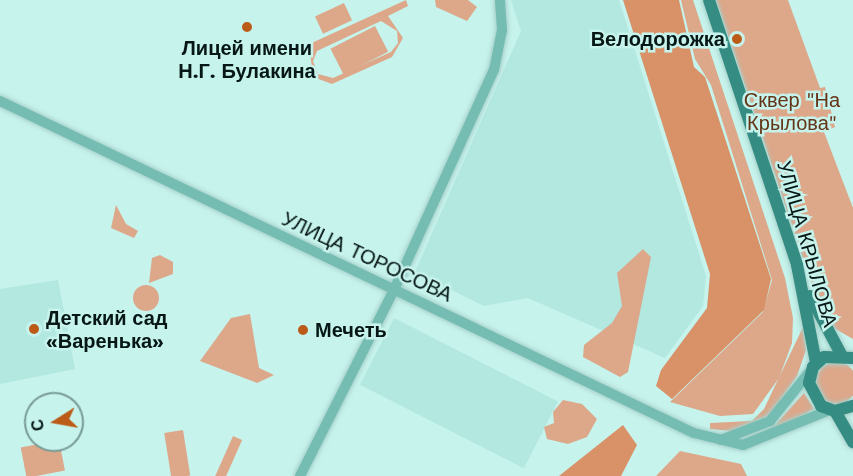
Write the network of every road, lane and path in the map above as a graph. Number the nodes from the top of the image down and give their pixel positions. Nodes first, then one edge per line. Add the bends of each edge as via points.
1 (500, 0) edge
2 (709, 0) edge
3 (0, 100) edge
4 (797, 265) junction
5 (394, 290) junction
6 (848, 355) edge
7 (815, 365) junction
8 (853, 406) edge
9 (832, 410) junction
10 (720, 440) junction
11 (853, 442) edge
12 (300, 476) edge

1 - 5 street via 502,30 494,70
2 - 4 main road, УЛИЦА КРЫЛОВА
3 - 5 street, УЛИЦА ТОРОСОВА
4 - 6 main road via 821,323
4 - 7 main road, УЛИЦА КРЫЛОВА
5 - 10 street, УЛИЦА ТОРОСОВА via 682,428
5 - 12 street
6 - 7 main road
7 - 9 main road, УЛИЦА КРЫЛОВА via 811,392
7 - 10 street via 770,421
8 - 9 main road
9 - 10 street, УЛИЦА ТОРОСОВА via 760,442 743,446
9 - 11 main road, УЛИЦА КРЫЛОВА

